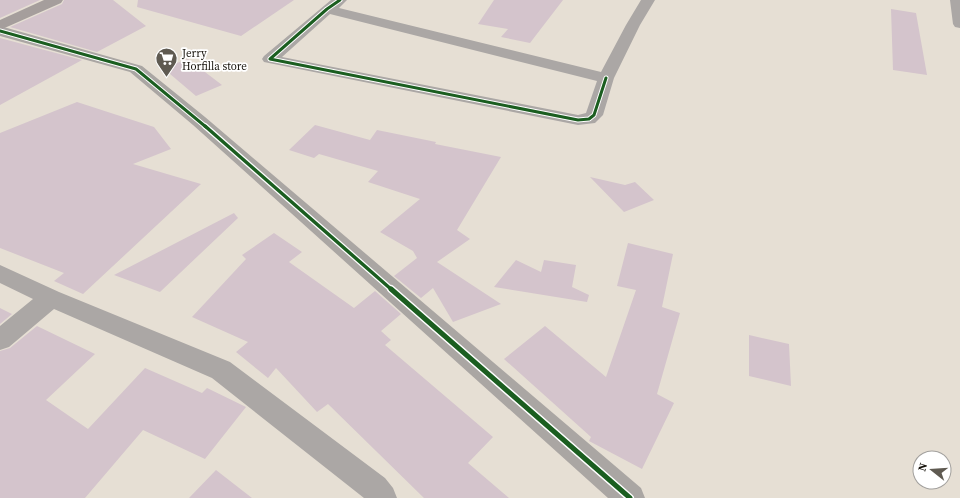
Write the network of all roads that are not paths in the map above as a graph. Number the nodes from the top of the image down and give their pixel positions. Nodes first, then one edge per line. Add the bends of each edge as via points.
1 (56, 0) edge
2 (648, 0) edge
3 (957, 0) edge
4 (333, 5) edge
5 (960, 24) edge
6 (0, 26) edge
7 (0, 31) edge
8 (606, 78) junction
9 (0, 273) edge
10 (51, 298) junction
11 (0, 340) edge
12 (382, 498) edge
13 (630, 498) edge

1 - 6 main road
2 - 8 street
3 - 5 street
4 - 8 street via 560,68
4 - 8 street via 270,59 578,120 589,119 594,115
7 - 13 street via 136,69
9 - 10 street
10 - 11 street
10 - 12 street via 221,370 375,488

